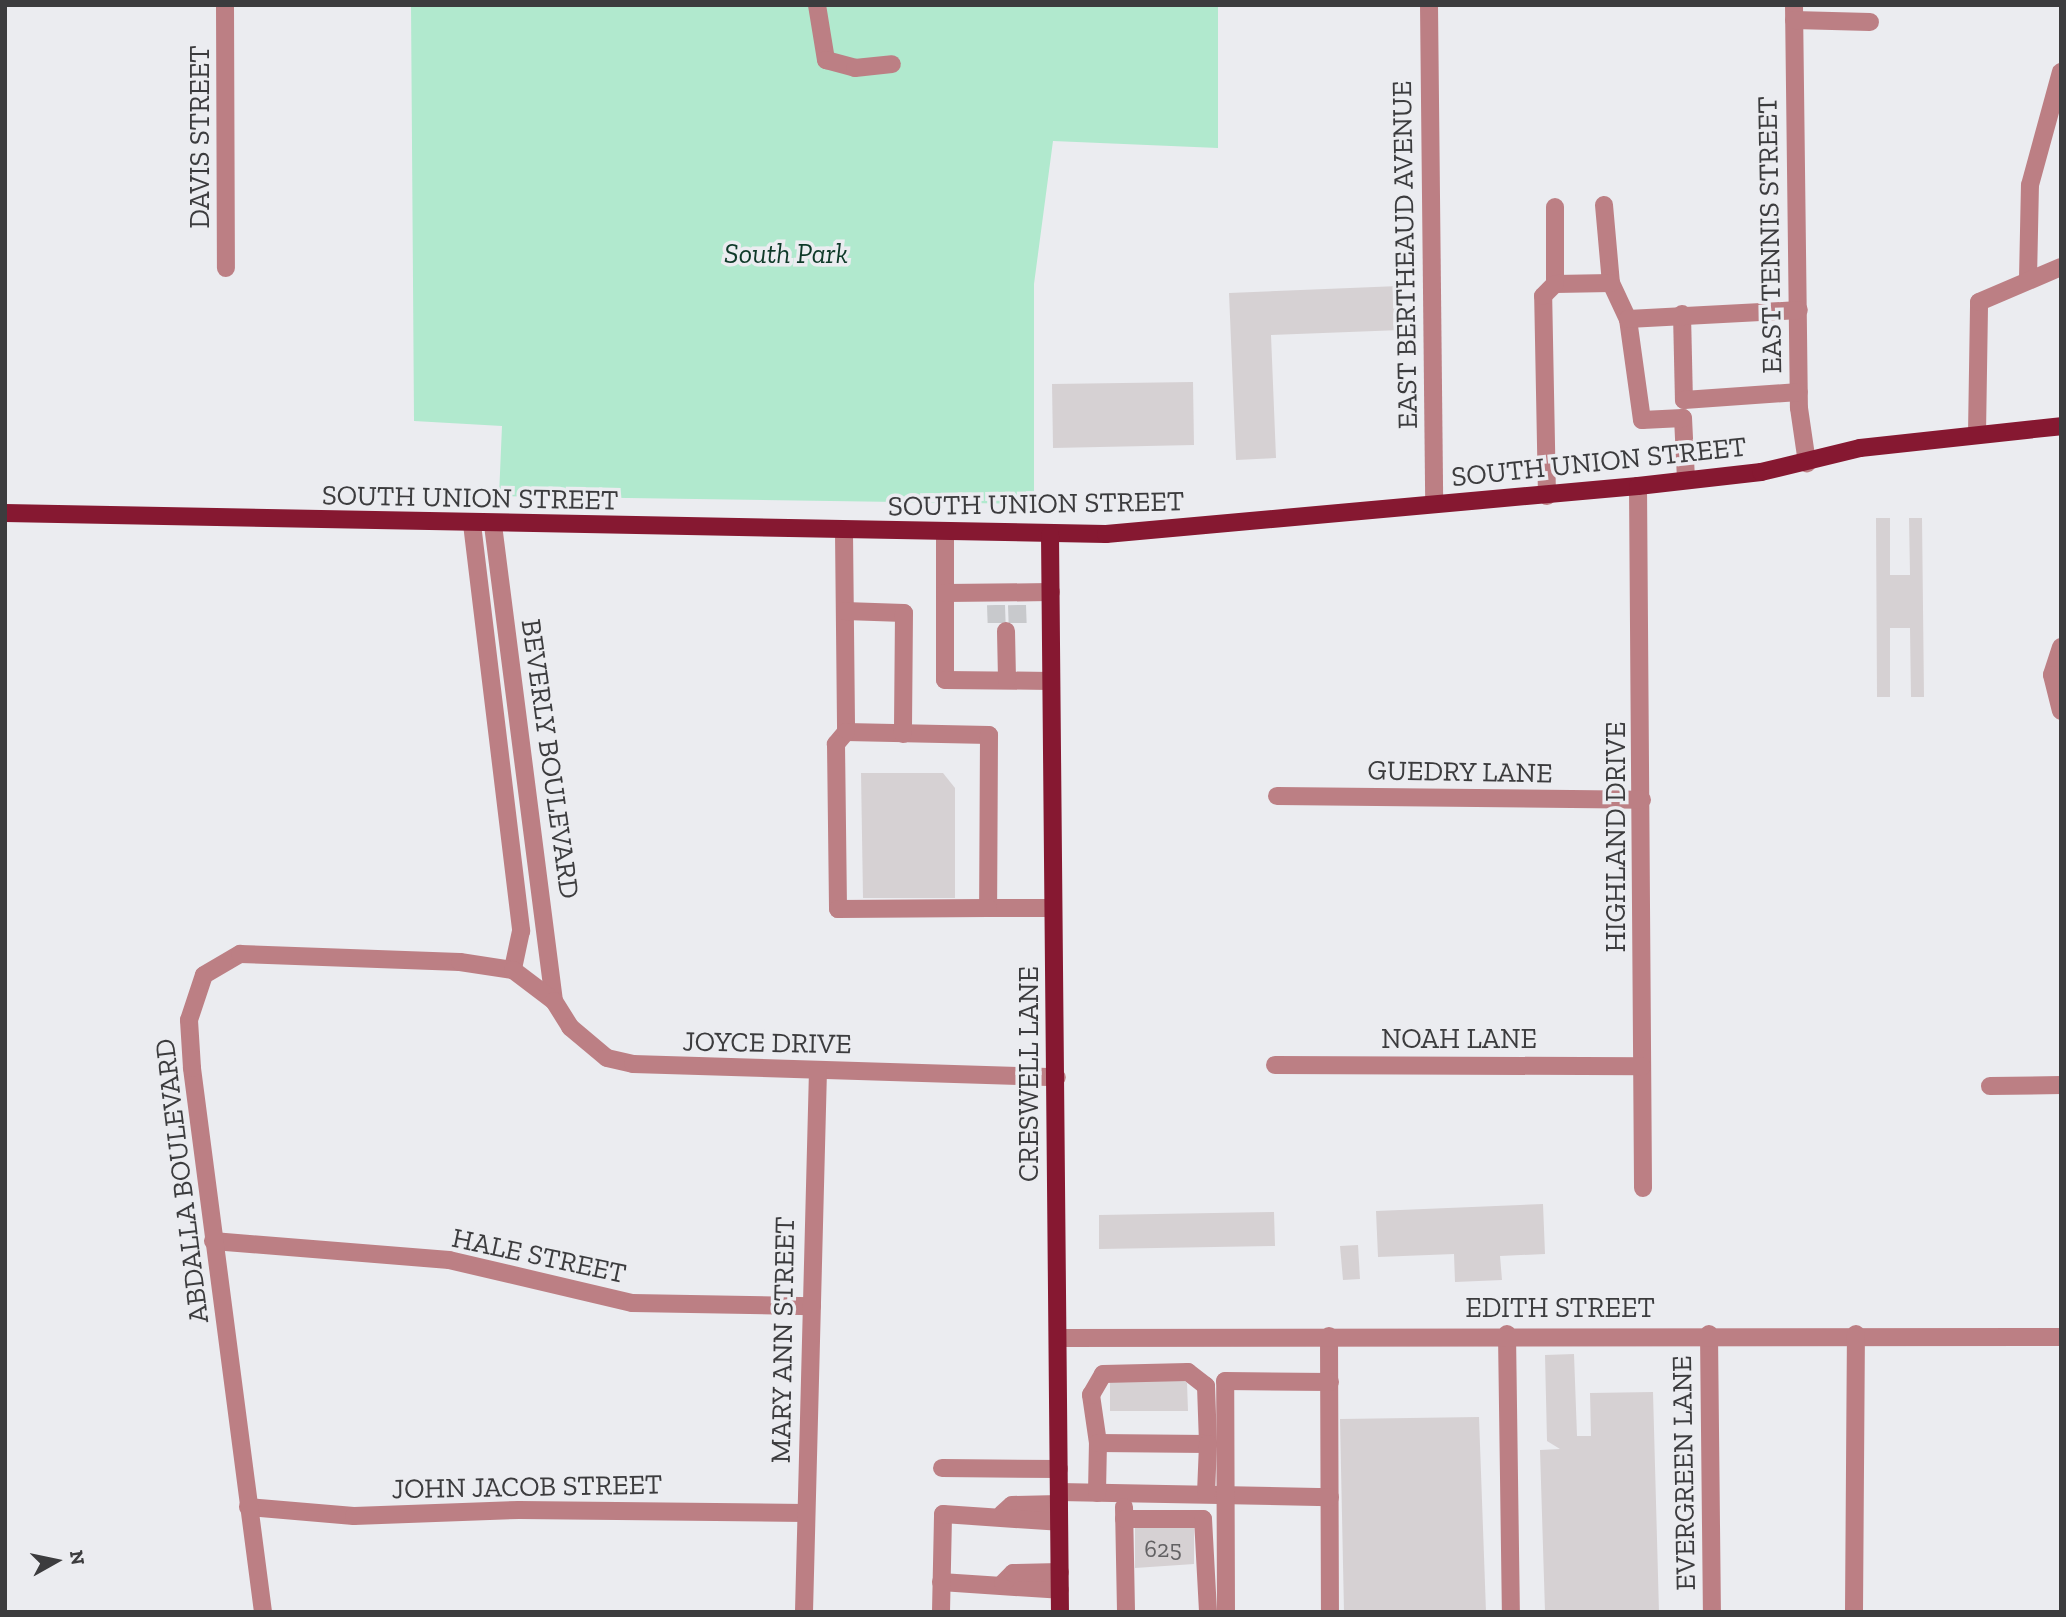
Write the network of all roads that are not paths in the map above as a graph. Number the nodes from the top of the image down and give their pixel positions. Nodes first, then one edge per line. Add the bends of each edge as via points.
1 (225, 5) edge
2 (817, 5) edge
3 (1429, 5) edge
4 (1794, 12) edge
5 (1870, 22) dead end
6 (892, 64) dead end
7 (2061, 72) edge
8 (1604, 205) dead end
9 (1555, 208) dead end
10 (2061, 267) edge
11 (226, 268) dead end
12 (2028, 279) junction
13 (1555, 284) junction
14 (1611, 284) junction
15 (1799, 310) junction
16 (1682, 314) junction
17 (1628, 320) junction
18 (1799, 392) junction
19 (1684, 400) junction
20 (1684, 418) junction
21 (2061, 426) edge
22 (1977, 434) junction
23 (1807, 463) junction
24 (1686, 479) junction
25 (1638, 486) junction
26 (1547, 496) junction
27 (1434, 504) junction
28 (5, 513) edge
29 (472, 524) junction
30 (493, 525) junction
31 (844, 533) junction
32 (945, 534) junction
33 (1050, 535) junction
34 (945, 593) junction
35 (1051, 593) junction
36 (845, 611) junction
37 (1007, 631) tunnel mouth
38 (2061, 647) edge
39 (1007, 680) junction
40 (1051, 681) junction
41 (2061, 710) edge
42 (846, 732) junction
43 (903, 734) junction
44 (1277, 796) dead end
45 (1642, 800) junction
46 (988, 908) junction
47 (1053, 908) junction
48 (545, 927) junction
49 (521, 931) junction
50 (513, 970) junction
51 (554, 1001) junction
52 (1275, 1065) dead end
53 (1643, 1066) junction
54 (818, 1070) junction
55 (1057, 1077) junction
56 (2061, 1085) edge
57 (1990, 1086) dead end
58 (1643, 1188) dead end
59 (213, 1241) junction
60 (811, 1306) junction
61 (1507, 1334) junction
62 (1709, 1334) junction
63 (1856, 1334) junction
64 (1329, 1335) junction
65 (2061, 1337) edge
66 (1059, 1338) junction
67 (1330, 1382) junction
68 (1098, 1443) junction
69 (1208, 1444) junction
70 (942, 1468) dead end
71 (1059, 1469) junction
72 (1097, 1493) junction
73 (1124, 1493) junction
74 (1206, 1494) junction
75 (1225, 1495) junction
76 (1330, 1497) junction
77 (1059, 1506) junction
78 (248, 1507) junction
79 (806, 1513) junction
80 (1124, 1519) junction
81 (1060, 1581) junction
82 (941, 1583) junction
83 (263, 1612) edge
84 (804, 1612) edge
85 (941, 1612) edge
86 (1060, 1612) edge
87 (1126, 1612) edge
88 (1208, 1612) edge
89 (1226, 1612) edge
90 (1330, 1612) edge
91 (1511, 1612) edge
92 (1712, 1612) edge
93 (1854, 1612) edge

1 - 11 street, DAVIS STREET
2 - 6 street via 826,60 856,68
3 - 27 street, EAST BERTHEAUD AVENUE
4 - 5 street
4 - 15 street, EAST TENNIS STREET
7 - 12 street via 2030,185
8 - 14 street
9 - 13 street
10 - 12 street
12 - 22 street via 1979,302
13 - 14 street
13 - 26 street via 1544,296
14 - 17 street
15 - 16 street
15 - 18 street, EAST TENNIS STREET
16 - 17 street
16 - 19 street
17 - 20 street via 1642,420
18 - 19 street
18 - 23 street, EAST TENNIS STREET
19 - 20 street
20 - 24 street
21 - 22 main road, SOUTH UNION STREET
22 - 23 main road, SOUTH UNION STREET via 1860,448
23 - 24 main road, SOUTH UNION STREET
24 - 25 main road, SOUTH UNION STREET
25 - 26 main road, SOUTH UNION STREET
25 - 45 street, HIGHLAND DRIVE
26 - 27 main road, SOUTH UNION STREET
27 - 33 main road, SOUTH UNION STREET via 1278,522
28 - 29 main road, SOUTH UNION STREET
29 - 30 main road, SOUTH UNION STREET
29 - 49 street, BEVERLY BOULEVARD
30 - 31 main road, SOUTH UNION STREET
30 - 48 street, BEVERLY BOULEVARD
31 - 32 main road, SOUTH UNION STREET
31 - 36 street
32 - 33 main road, SOUTH UNION STREET
32 - 34 street
33 - 35 main road, CRESWELL LANE
34 - 35 street via 1006,602
34 - 39 street via 945,680
35 - 40 main road, CRESWELL LANE
36 - 42 street
36 - 43 street via 904,613
37 - 39 street
38 - 41 street via 2052,675
39 - 40 street
40 - 47 main road, CRESWELL LANE
42 - 43 street
42 - 46 street via 835,744 838,909
43 - 46 street via 989,735
44 - 45 street, GUEDRY LANE
45 - 53 street, HIGHLAND DRIVE
46 - 47 street
47 - 55 main road, CRESWELL LANE
48 - 49 street
48 - 51 street, BEVERLY BOULEVARD
49 - 50 street, BEVERLY BOULEVARD
50 - 51 street, JOYCE DRIVE
50 - 59 street, ABDALLA BOULEVARD via 295,951 240,954 204,975 189,1020
51 - 54 street, JOYCE DRIVE via 570,1027 607,1058 657,1067
52 - 53 street, NOAH LANE
53 - 58 street, HIGHLAND DRIVE
54 - 55 street, JOYCE DRIVE
54 - 60 street, MARY ANN STREET
55 - 66 main road, CRESWELL LANE
56 - 57 street
59 - 60 street, HALE STREET via 449,1260 632,1303
59 - 78 street, ABDALLA BOULEVARD
60 - 79 street, MARY ANN STREET
61 - 62 street, EDITH STREET
61 - 64 street, EDITH STREET
61 - 91 street
62 - 63 street, EDITH STREET
62 - 92 street, EVERGREEN LANE
63 - 65 street, EDITH STREET
63 - 93 street
64 - 66 street, EDITH STREET
64 - 67 street
66 - 71 main road, CRESWELL LANE
67 - 75 street via 1225,1381
67 - 76 street
68 - 69 street
68 - 69 street via 1091,1395 1103,1374 1188,1372 1206,1386
68 - 72 street
69 - 74 street
70 - 71 street
71 - 77 main road, CRESWELL LANE
72 - 73 street
72 - 77 street
73 - 74 street
73 - 80 street
74 - 75 street
75 - 76 street
75 - 89 street
76 - 90 street
77 - 81 main road, CRESWELL LANE
77 - 82 street via 1013,1522 1002,1514 943,1514
78 - 79 street, JOHN JACOB STREET via 354,1516 519,1510
78 - 83 street, ABDALLA BOULEVARD
79 - 84 street, MARY ANN STREET
80 - 87 street
80 - 88 street via 1203,1519
81 - 82 street via 1013,1590 1003,1583
81 - 86 main road, CRESWELL LANE
82 - 85 street

